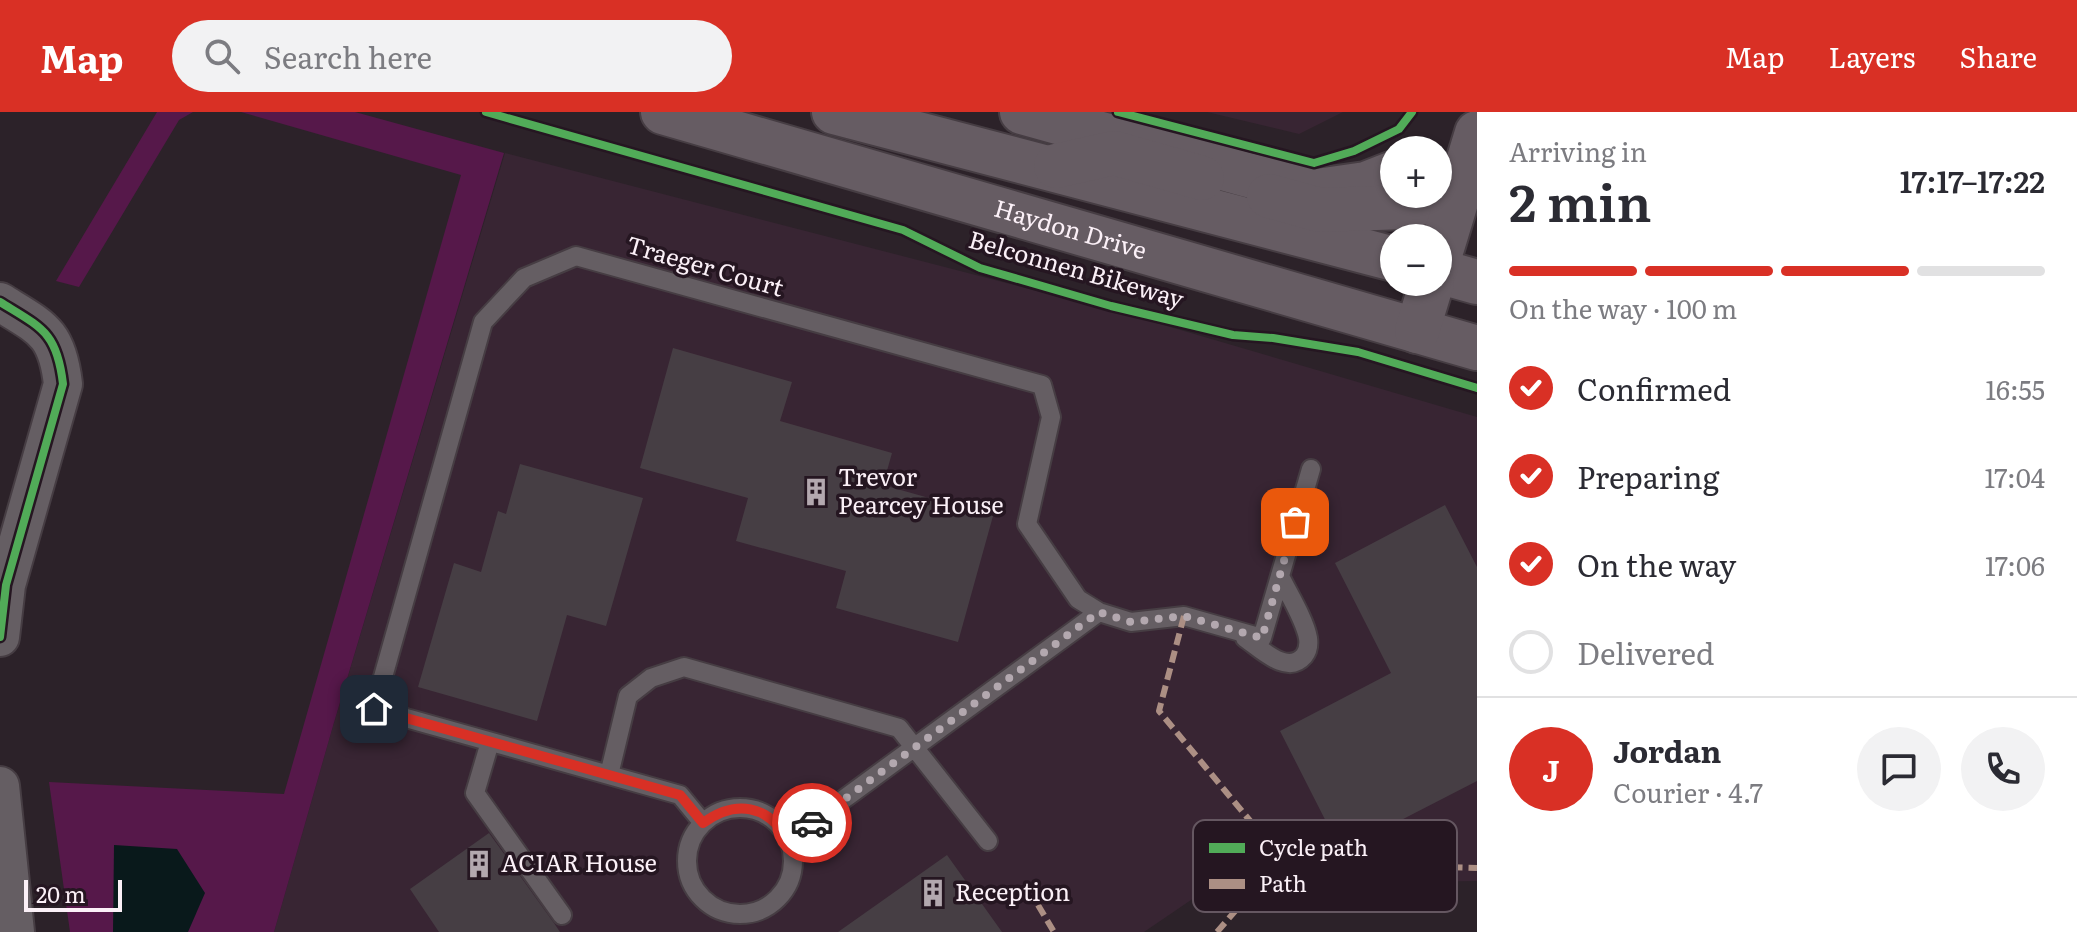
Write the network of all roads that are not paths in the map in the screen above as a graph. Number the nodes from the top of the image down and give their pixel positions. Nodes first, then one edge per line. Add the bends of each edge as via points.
1 (663, 112) edge
2 (834, 112) edge
3 (930, 112) edge
4 (1022, 112) edge
5 (1475, 112) edge
6 (886, 126) junction
7 (1477, 133) edge
8 (1452, 148) edge
9 (1452, 163) edge
10 (1046, 168) junction
11 (1380, 178) edge
12 (1380, 208) edge
13 (1380, 255) edge
14 (1452, 275) edge
15 (1477, 282) edge
16 (1428, 296) edge
17 (0, 302) edge
18 (1417, 331) junction
19 (1474, 338) edge
20 (1311, 469) dead end
21 (1280, 576) junction
22 (1099, 612) junction
23 (1233, 630) junction
24 (0, 637) edge
25 (490, 742) junction
26 (915, 749) junction
27 (609, 775) junction
28 (0, 786) edge
29 (703, 823) junction
30 (788, 840) junction
31 (988, 841) dead end
32 (726, 913) junction
33 (562, 915) dead end
34 (9, 929) edge
35 (721, 932) edge

1 - 18 main road, Haydon Drive
2 - 6 main road
3 - 6 main road
4 - 11 main road via 1317,191
5 - 8 main road
6 - 10 main road
7 - 9 main road
10 - 12 main road via 1114,153 1320,210
10 - 13 main road
14 - 15 main road
16 - 18 main road
17 - 24 street via 43,329 60,361 63,384 6,585
18 - 19 main road, Haydon Drive
20 - 21 lane
21 - 23 lane via 1262,638
21 - 23 lane via 1307,634 1306,654 1294,662 1280,662
22 - 23 lane via 1131,622 1184,616
22 - 25 lane, Traeger Court via 1078,599 1027,524 1051,417 1042,385 576,256 524,278 483,322 374,709
22 - 26 lane
25 - 27 lane, Traeger Court
25 - 33 lane via 475,793
26 - 27 lane via 899,728 684,667 651,678 628,696
26 - 30 lane
26 - 31 lane
27 - 29 lane, Traeger Court via 680,795
28 - 34 street
29 - 30 lane via 725,810 750,809 773,819
29 - 32 lane via 689,844 687,869 696,892
30 - 32 lane via 793,866 775,901 752,913
32 - 35 lane

